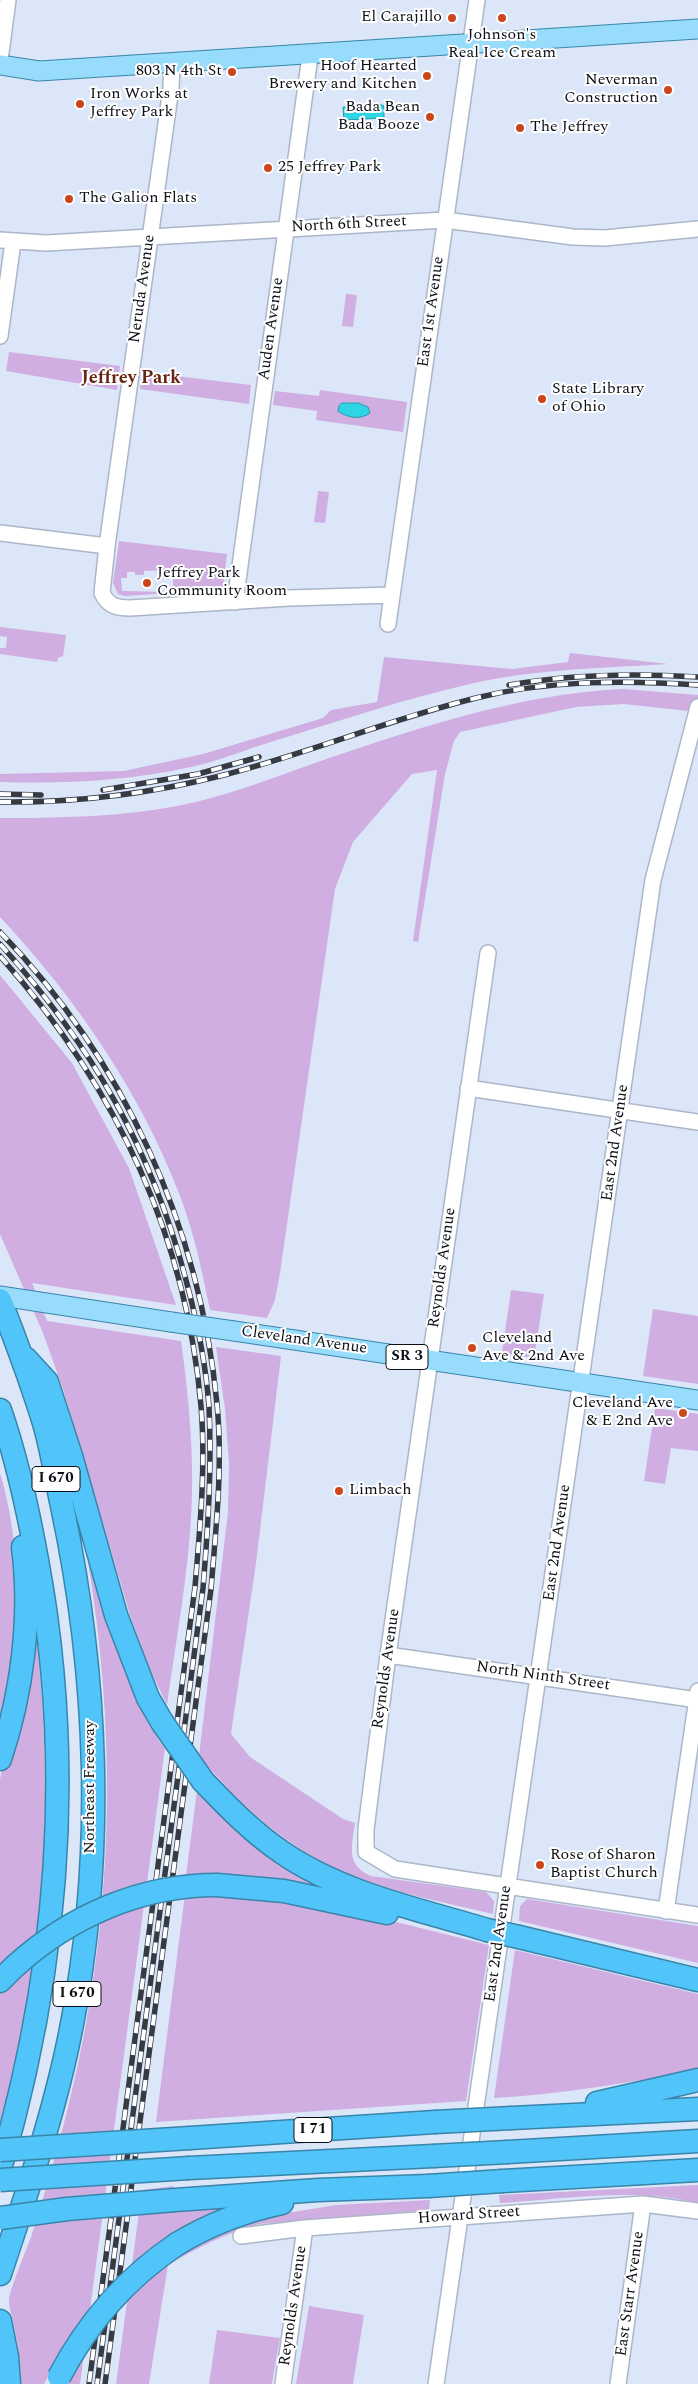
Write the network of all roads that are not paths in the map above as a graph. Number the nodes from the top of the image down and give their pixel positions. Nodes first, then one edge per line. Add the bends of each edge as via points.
1 (8, 0) edge
2 (477, 0) edge
3 (698, 29) edge
4 (470, 44) junction
5 (310, 56) junction
6 (0, 60) edge
7 (172, 63) junction
8 (0, 65) edge
9 (445, 220) junction
10 (285, 229) junction
11 (698, 229) edge
12 (150, 236) junction
13 (6, 241) edge
14 (0, 336) edge
15 (0, 533) edge
16 (107, 546) junction
17 (392, 595) junction
18 (235, 602) junction
19 (388, 624) dead end
20 (698, 707) edge
21 (488, 953) dead end
22 (468, 1088) junction
23 (620, 1110) junction
24 (698, 1122) edge
25 (0, 1296) edge
26 (0, 1300) edge
27 (22, 1354) junction
28 (430, 1360) junction
29 (581, 1382) junction
30 (698, 1400) edge
31 (3, 1420) edge
32 (388, 1655) junction
33 (539, 1677) junction
34 (698, 1697) edge
35 (0, 1760) edge
36 (508, 1886) junction
37 (666, 1911) junction
38 (698, 1915) edge
39 (487, 1930) junction
40 (7, 1974) edge
41 (698, 1980) edge
42 (698, 2080) edge
43 (698, 2109) edge
44 (559, 2115) junction
45 (698, 2141) edge
46 (0, 2150) edge
47 (0, 2169) edge
48 (698, 2170) edge
49 (0, 2180) edge
50 (358, 2190) junction
51 (644, 2204) junction
52 (698, 2211) edge
53 (461, 2217) junction
54 (0, 2218) edge
55 (305, 2228) junction
56 (241, 2236) dead end
57 (0, 2274) edge
58 (1, 2326) edge
59 (57, 2381) edge
60 (9, 2384) edge
61 (283, 2384) edge
62 (436, 2384) edge
63 (618, 2384) edge

1 - 6 street
2 - 4 street, East 1st Avenue
3 - 4 main road
4 - 5 main road
4 - 9 street, East 1st Avenue
5 - 7 main road
5 - 10 street, Auden Avenue
7 - 8 main road via 39,71
7 - 12 street, Neruda Avenue via 172,84
9 - 10 street, North 6th Street
9 - 11 street, North 6th Street via 605,238
9 - 17 street, East 1st Avenue
10 - 12 street, North 6th Street
10 - 18 street, Auden Avenue
12 - 13 street, North 6th Street via 46,243
12 - 16 street, Neruda Avenue
13 - 14 street
15 - 16 street
16 - 18 street, Neruda Avenue via 102,593 105,600 117,608
17 - 18 street
17 - 19 street, East 1st Avenue
20 - 23 street, East 2nd Avenue via 653,880
21 - 22 street, Reynolds Avenue
22 - 23 street
22 - 28 street, Reynolds Avenue
23 - 24 street
23 - 29 street, East 2nd Avenue
25 - 28 main road, Cleveland Avenue / SR 3, bridge
26 - 27 highway, Northeast Freeway / I 670
27 - 39 highway, bridge via 47,1382 116,1615 148,1698 203,1781 253,1831 284,1854 319,1873 355,1889
27 - 57 highway, Northeast Freeway / I 670 via 45,1426 68,1533 91,1704 94,1785 84,1952 72,2025 55,2095
28 - 29 main road, Cleveland Avenue / SR 3
28 - 32 street, Reynolds Avenue
29 - 30 main road, Cleveland Avenue / SR 3
29 - 33 street, East 2nd Avenue
31 - 35 highway via 23,1551 25,1604 19,1678
31 - 47 highway, Northeast Freeway via 28,1508 53,1664 58,1828 44,1978 29,2059
32 - 33 street, North Ninth Street
32 - 36 street, Reynolds Avenue via 366,1829 366,1852 395,1869
33 - 34 street, North Ninth Street
33 - 36 street, East 2nd Avenue
34 - 37 street
36 - 37 street
36 - 53 street, East 2nd Avenue
37 - 38 street
39 - 40 highway, bridge via 433,1924 284,1891 217,1885 177,1887 114,1904 61,1930 33,1949
39 - 41 highway, bridge
42 - 44 highway via 612,2098
43 - 44 highway, I 71
44 - 46 highway, I 71, bridge
45 - 49 highway, I 71, bridge
48 - 50 highway, bridge
50 - 54 highway, bridge via 175,2200
50 - 59 highway, bridge via 255,2208 205,2228 176,2244 126,2282 101,2310 86,2329
51 - 52 street, Howard Street
51 - 53 street, Howard Street
51 - 63 street, East Starr Avenue
53 - 55 street, Howard Street
53 - 62 street, East 2nd Avenue
55 - 56 street, Howard Street
55 - 61 street, Reynolds Avenue
58 - 60 highway

